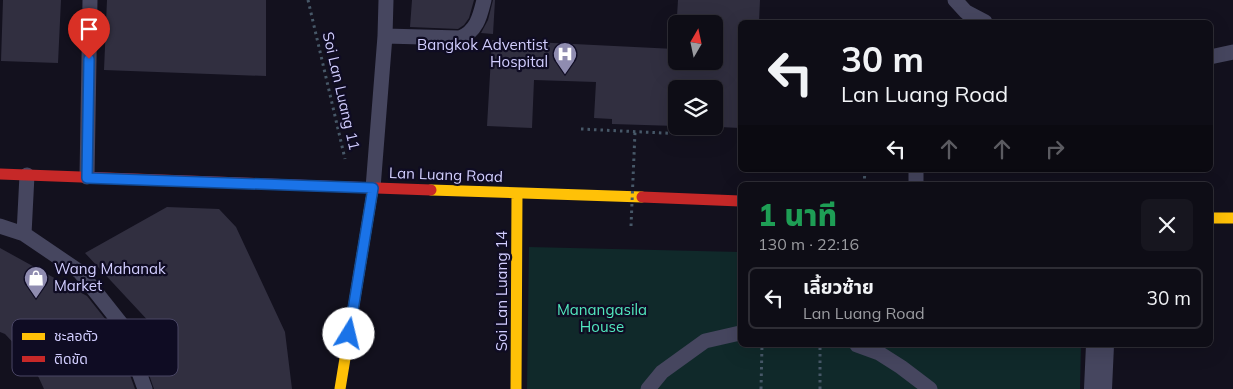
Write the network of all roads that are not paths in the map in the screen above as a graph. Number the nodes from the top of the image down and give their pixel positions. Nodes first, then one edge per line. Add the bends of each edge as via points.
1 (90, 0) edge
2 (386, 0) edge
3 (484, 0) edge
4 (955, 0) edge
5 (981, 20) edge
6 (385, 36) junction
7 (1233, 52) edge
8 (1213, 56) edge
9 (0, 174) edge
10 (27, 175) junction
11 (87, 178) junction
12 (373, 188) junction
13 (517, 193) junction
14 (738, 201) edge
15 (1213, 218) edge
16 (1233, 218) edge
17 (0, 226) edge
18 (24, 234) junction
19 (117, 319) edge
20 (738, 333) edge
21 (862, 347) edge
22 (1100, 347) edge
23 (140, 376) edge
24 (145, 389) edge
25 (340, 389) edge
26 (516, 389) edge
27 (648, 389) edge
28 (930, 389) edge
29 (1098, 389) edge

1 - 11 lane
2 - 6 lane
3 - 6 lane via 478,21 469,34 460,38
4 - 5 lane via 966,12
6 - 12 lane
7 - 8 lane
9 - 10 main road, Lan Luang Road
10 - 11 main road, Lan Luang Road
10 - 18 lane
11 - 12 main road, Lan Luang Road
12 - 13 main road, Lan Luang Road
12 - 25 main road
13 - 14 main road, Lan Luang Road
13 - 26 main road, Soi Lan Luang 14
15 - 16 main road
17 - 18 lane
18 - 19 lane via 80,272
20 - 27 lane via 706,341 662,372
21 - 28 lane via 879,353
22 - 29 street
23 - 24 lane

